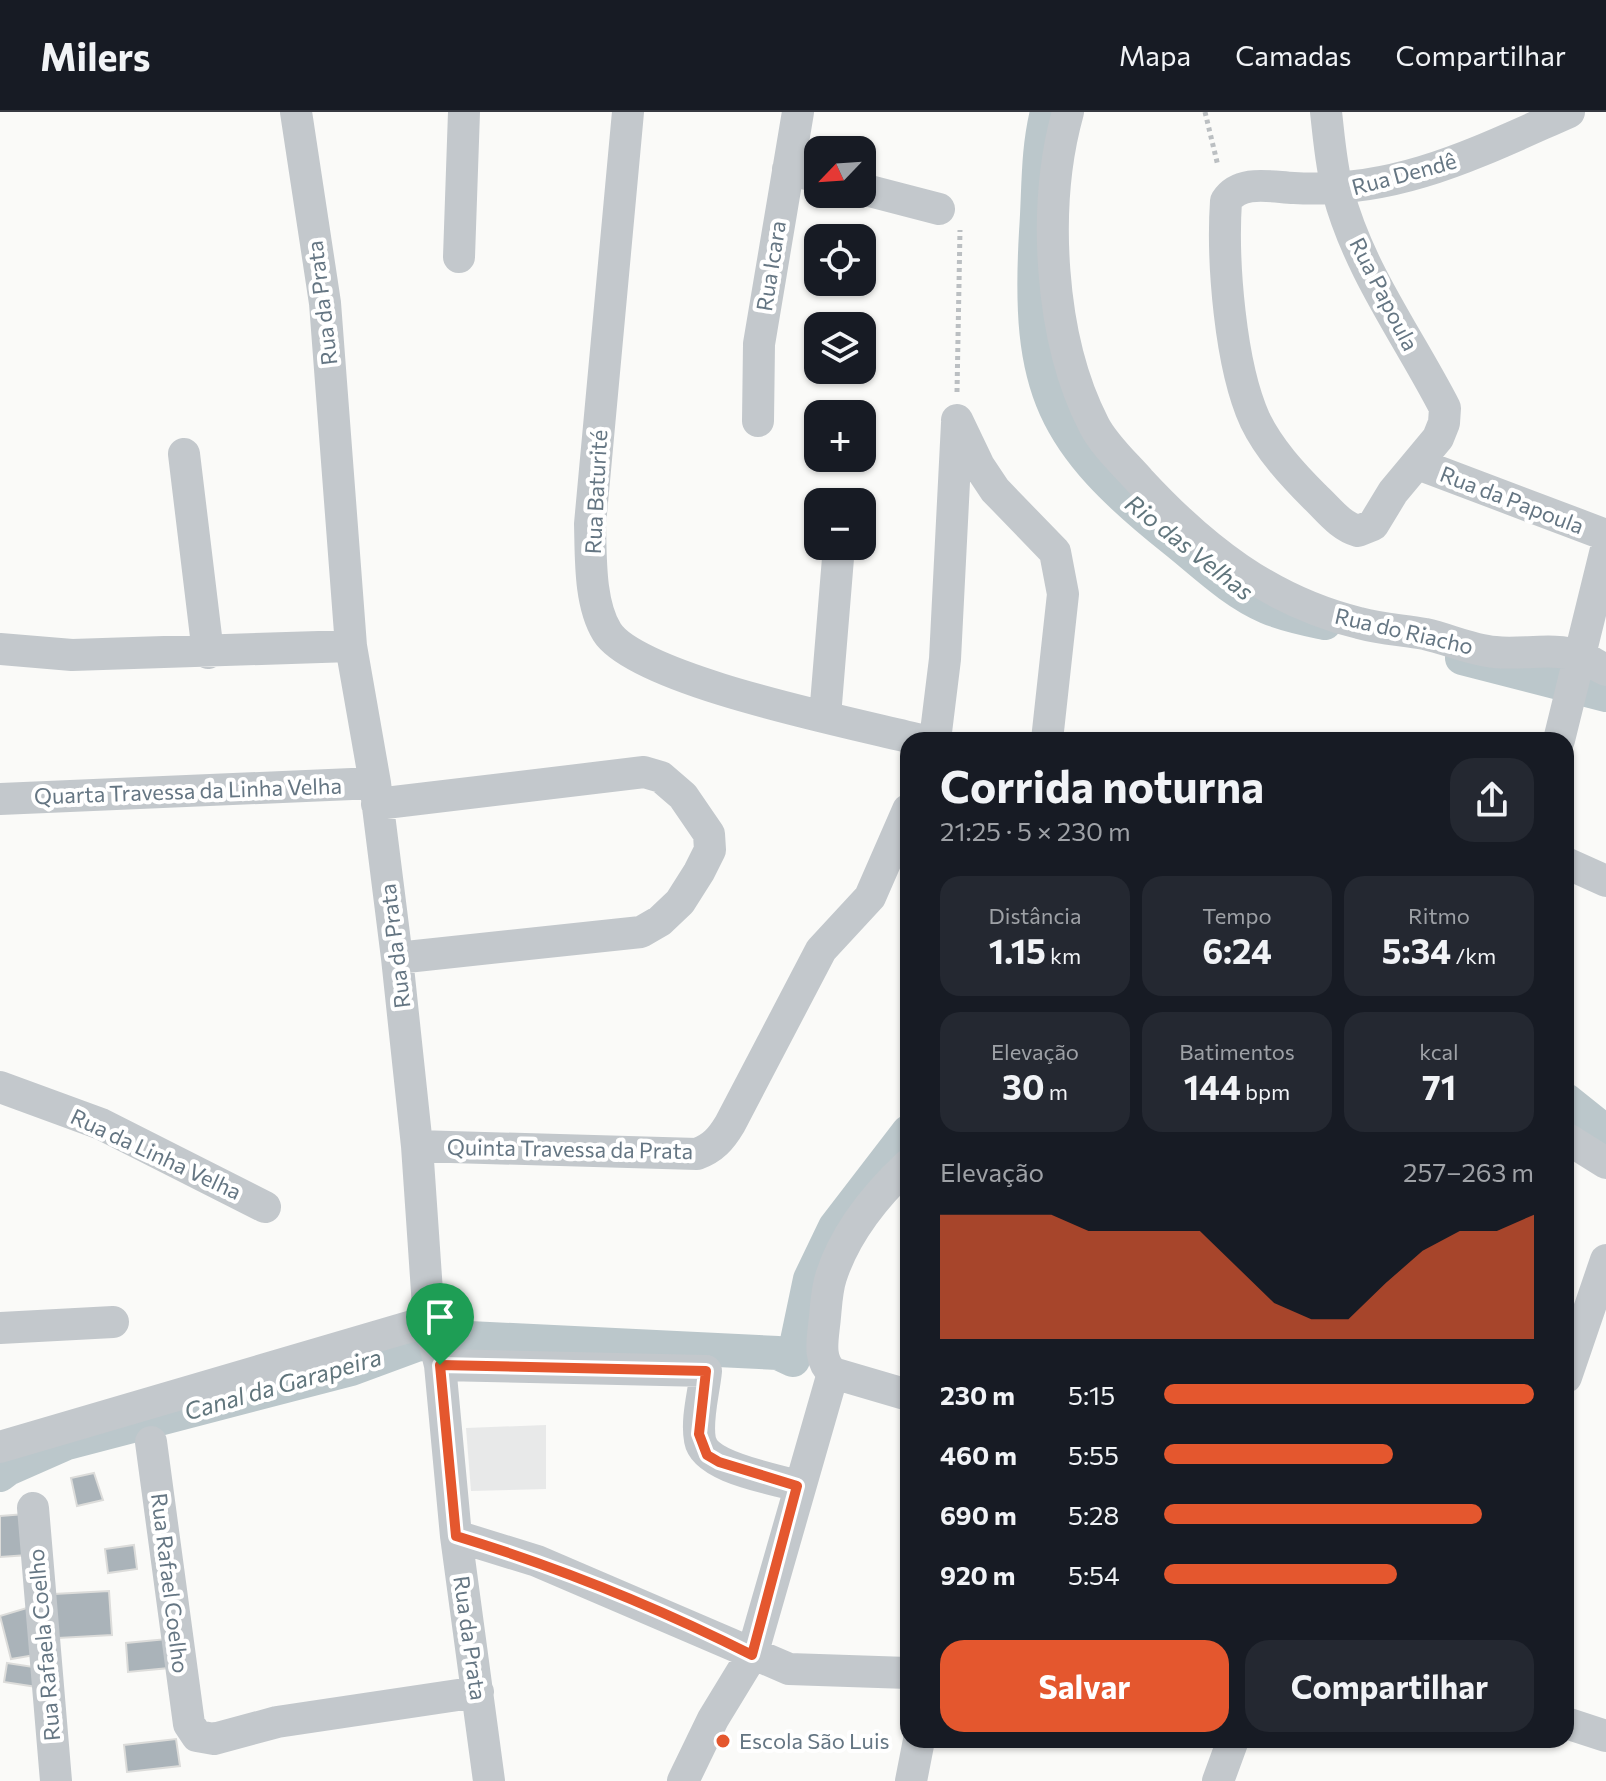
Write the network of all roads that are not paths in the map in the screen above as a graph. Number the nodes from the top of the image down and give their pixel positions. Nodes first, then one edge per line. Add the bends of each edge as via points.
1 (296, 112) edge
2 (464, 112) edge
3 (628, 112) edge
4 (798, 112) edge
5 (1068, 112) edge
6 (1326, 112) edge
7 (1569, 112) edge
8 (803, 173) edge
9 (1337, 191) junction
10 (876, 193) edge
11 (1229, 197) joint
12 (939, 209) road end
13 (459, 257) dead end
14 (758, 421) dead end
15 (184, 454) dead end
16 (1418, 464) junction
17 (1606, 535) edge
18 (1606, 549) edge
19 (838, 560) edge
20 (351, 646) junction
21 (0, 649) edge
22 (208, 653) junction
23 (1575, 663) junction
24 (1606, 670) edge
25 (825, 716) junction
26 (1561, 729) edge
27 (936, 732) edge
28 (1048, 732) edge
29 (900, 735) edge
30 (376, 794) junction
31 (0, 799) edge
32 (900, 828) edge
33 (1574, 867) edge
34 (1606, 881) edge
35 (397, 958) junction
36 (0, 1087) edge
37 (1574, 1143) edge
38 (417, 1146) junction
39 (1606, 1163) edge
40 (900, 1173) edge
41 (265, 1207) dead end
42 (1606, 1260) edge
43 (113, 1322) dead end
44 (0, 1328) edge
45 (435, 1344) junction
46 (1574, 1354) edge
47 (835, 1374) junction
48 (900, 1393) edge
49 (151, 1442) dead end
50 (0, 1447) edge
51 (797, 1486) junction
52 (33, 1508) dead end
53 (456, 1536) junction
54 (752, 1655) junction
55 (900, 1673) edge
56 (478, 1692) junction
57 (1574, 1726) edge
58 (1606, 1736) edge
59 (917, 1748) edge
60 (1230, 1748) edge
61 (56, 1781) edge
62 (489, 1781) edge
63 (683, 1781) edge
64 (911, 1781) edge
65 (1218, 1781) edge

1 - 20 street, Rua da Prata via 325,303
2 - 13 street
3 - 25 street, Rua Baturité via 590,524 598,606 607,632 636,658 675,676
4 - 8 street, Rua Icara
5 - 23 street, Rua do Riacho via 1057,153 1055,199 1055,263 1066,352 1096,429 1176,520 1272,591 1315,610 1493,652
6 - 9 street, Rua Papoula
7 - 9 street, Rua Dendê via 1427,171
8 - 14 street, Rua Icara via 759,344
9 - 11 street, Rua Dendê via 1254,186
9 - 16 street, Rua Papoula via 1384,302 1445,408 1438,438
10 - 12 street
11 - 16 street, Rua Papoula via 1226,285 1242,375 1264,437 1340,522 1358,531 1373,525
15 - 22 street
16 - 17 street, Rua da Papoula
18 - 23 street
19 - 25 street
20 - 22 street
20 - 30 street, Rua da Prata
21 - 22 street via 72,655
23 - 24 street
23 - 26 street
25 - 29 street, Rua Baturité
27 - 28 street via 945,659 957,420 995,490 1055,552 1063,594
30 - 31 street, Quarta Travessa da Linha Velha
30 - 35 street, Rua da Prata
30 - 35 street, Quarta Travessa da Linha Velha via 644,772 677,790 709,834 710,850 680,902 641,932
32 - 38 street, Quinta Travessa da Prata via 870,897 821,950 730,1124 707,1151
33 - 34 street
35 - 38 street, Rua da Prata
36 - 41 street, Rua da Linha Velha via 101,1124
37 - 39 street
38 - 45 street, Rua da Prata
40 - 47 street via 865,1210 831,1278 823,1352
42 - 46 street
43 - 44 street
45 - 50 street
45 - 51 street via 706,1371 699,1434 707,1455
45 - 53 street, Rua da Prata
47 - 48 street
47 - 51 street
49 - 56 street, Rua Rafael Coelho via 189,1724 197,1736 214,1739 277,1722
51 - 54 street
52 - 61 street, Rua Rafaela Coelho
53 - 54 street via 548,1565
53 - 56 street, Rua da Prata
54 - 55 street via 789,1669
54 - 63 street
56 - 62 street, Rua da Prata
57 - 58 street
59 - 64 street
60 - 65 street

